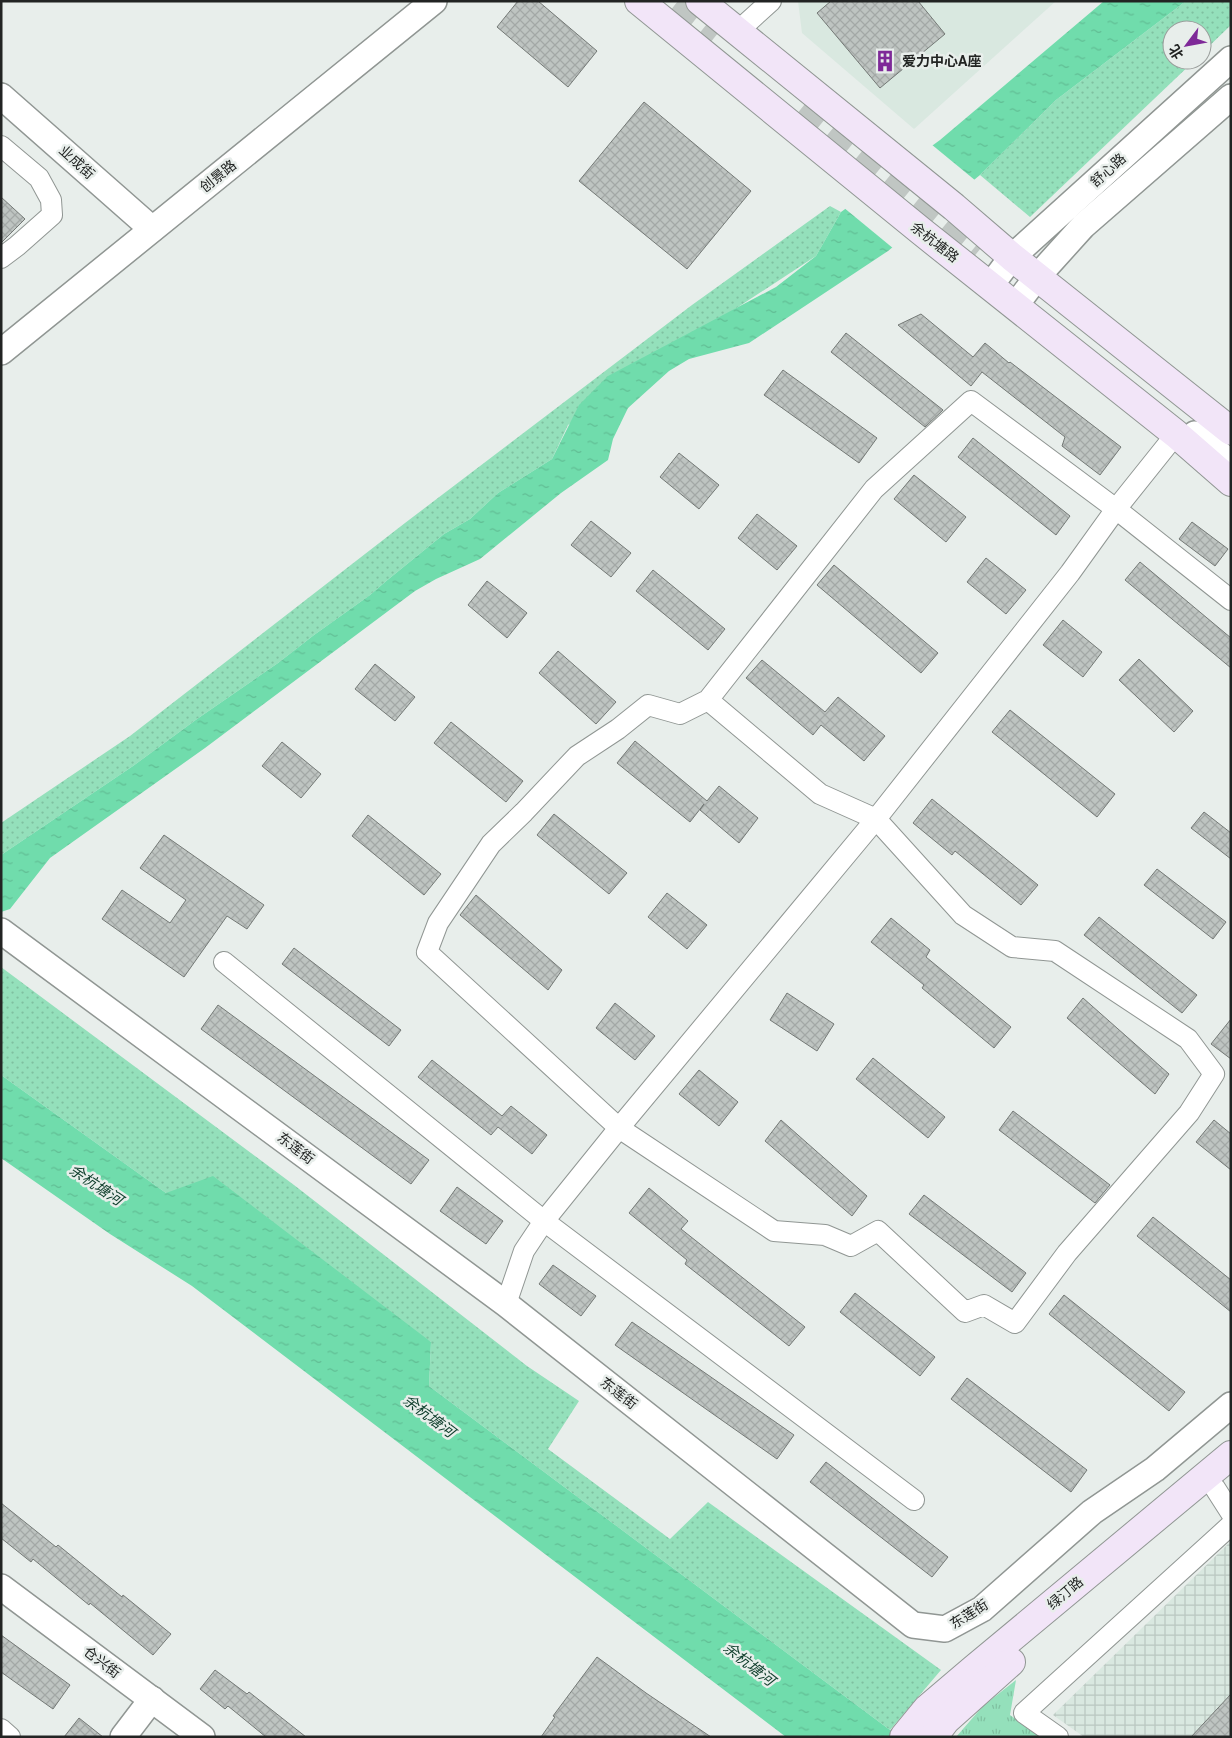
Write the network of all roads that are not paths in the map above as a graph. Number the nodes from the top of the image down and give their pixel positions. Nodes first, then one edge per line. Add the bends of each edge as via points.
1 (434, 1) edge
2 (639, 1) edge
3 (700, 1) edge
4 (771, 1) edge
5 (737, 32) junction
6 (1231, 59) edge
7 (1, 96) edge
8 (1231, 97) edge
9 (1, 146) edge
10 (152, 230) junction
11 (1012, 257) junction
12 (1, 258) edge
13 (1036, 277) junction
14 (990, 286) junction
15 (1015, 306) junction
16 (1, 352) edge
17 (1231, 431) edge
18 (1176, 434) junction
19 (1231, 448) edge
20 (1231, 463) edge
21 (1231, 482) edge
22 (1116, 509) junction
23 (1231, 600) edge
24 (708, 700) junction
25 (876, 819) junction
26 (4, 932) edge
27 (224, 962) dead end
28 (619, 1128) junction
29 (544, 1221) junction
30 (506, 1304) junction
31 (1231, 1404) edge
32 (1231, 1455) edge
33 (914, 1500) dead end
34 (1227, 1502) edge
35 (1, 1587) edge
36 (152, 1699) junction
37 (936, 1722) edge
38 (1, 1729) edge
39 (10, 1737) edge
40 (123, 1737) edge
41 (202, 1737) edge
42 (904, 1737) edge
43 (1058, 1737) edge

1 - 10 street, 创景路
2 - 14 main road, 余杭塘路
3 - 5 main road
4 - 5 street
5 - 11 main road
6 - 11 street, 舒心路
7 - 10 street, 业成街
8 - 13 street, 舒心路 via 1083,226
9 - 12 street via 39,178 51,200 52,215
10 - 16 street, 创景路
11 - 13 main road
11 - 14 street, 舒心路
13 - 15 street, 舒心路
13 - 17 main road
14 - 15 main road, 余杭塘路
15 - 18 main road, 余杭塘路
18 - 21 main road, 余杭塘路
18 - 22 street
19 - 20 street via 1112,361
22 - 23 street
22 - 24 street via 971,401 874,489
22 - 25 street via 1070,574
24 - 25 street via 820,794
24 - 28 street via 680,714 648,705 577,756 491,844 438,923 427,952
25 - 28 street
25 - 28 street via 964,915 1012,947 1055,951 1188,1039 1214,1074 1189,1113 1067,1254 1015,1323 984,1305 965,1312 878,1231 851,1246 825,1235 774,1231
26 - 30 street, 东莲街
27 - 29 street
28 - 29 street
29 - 30 street via 524,1251
29 - 33 street
30 - 31 street, 东莲街 via 913,1625 945,1629 982,1608 1092,1512 1154,1469
32 - 37 main road, 绿汀路
34 - 37 main road, 绿汀路
34 - 43 street via 1024,1713
35 - 36 street, 仓兴街
36 - 40 street
36 - 41 street, 仓兴街
37 - 42 main road, 绿汀路
38 - 39 street

